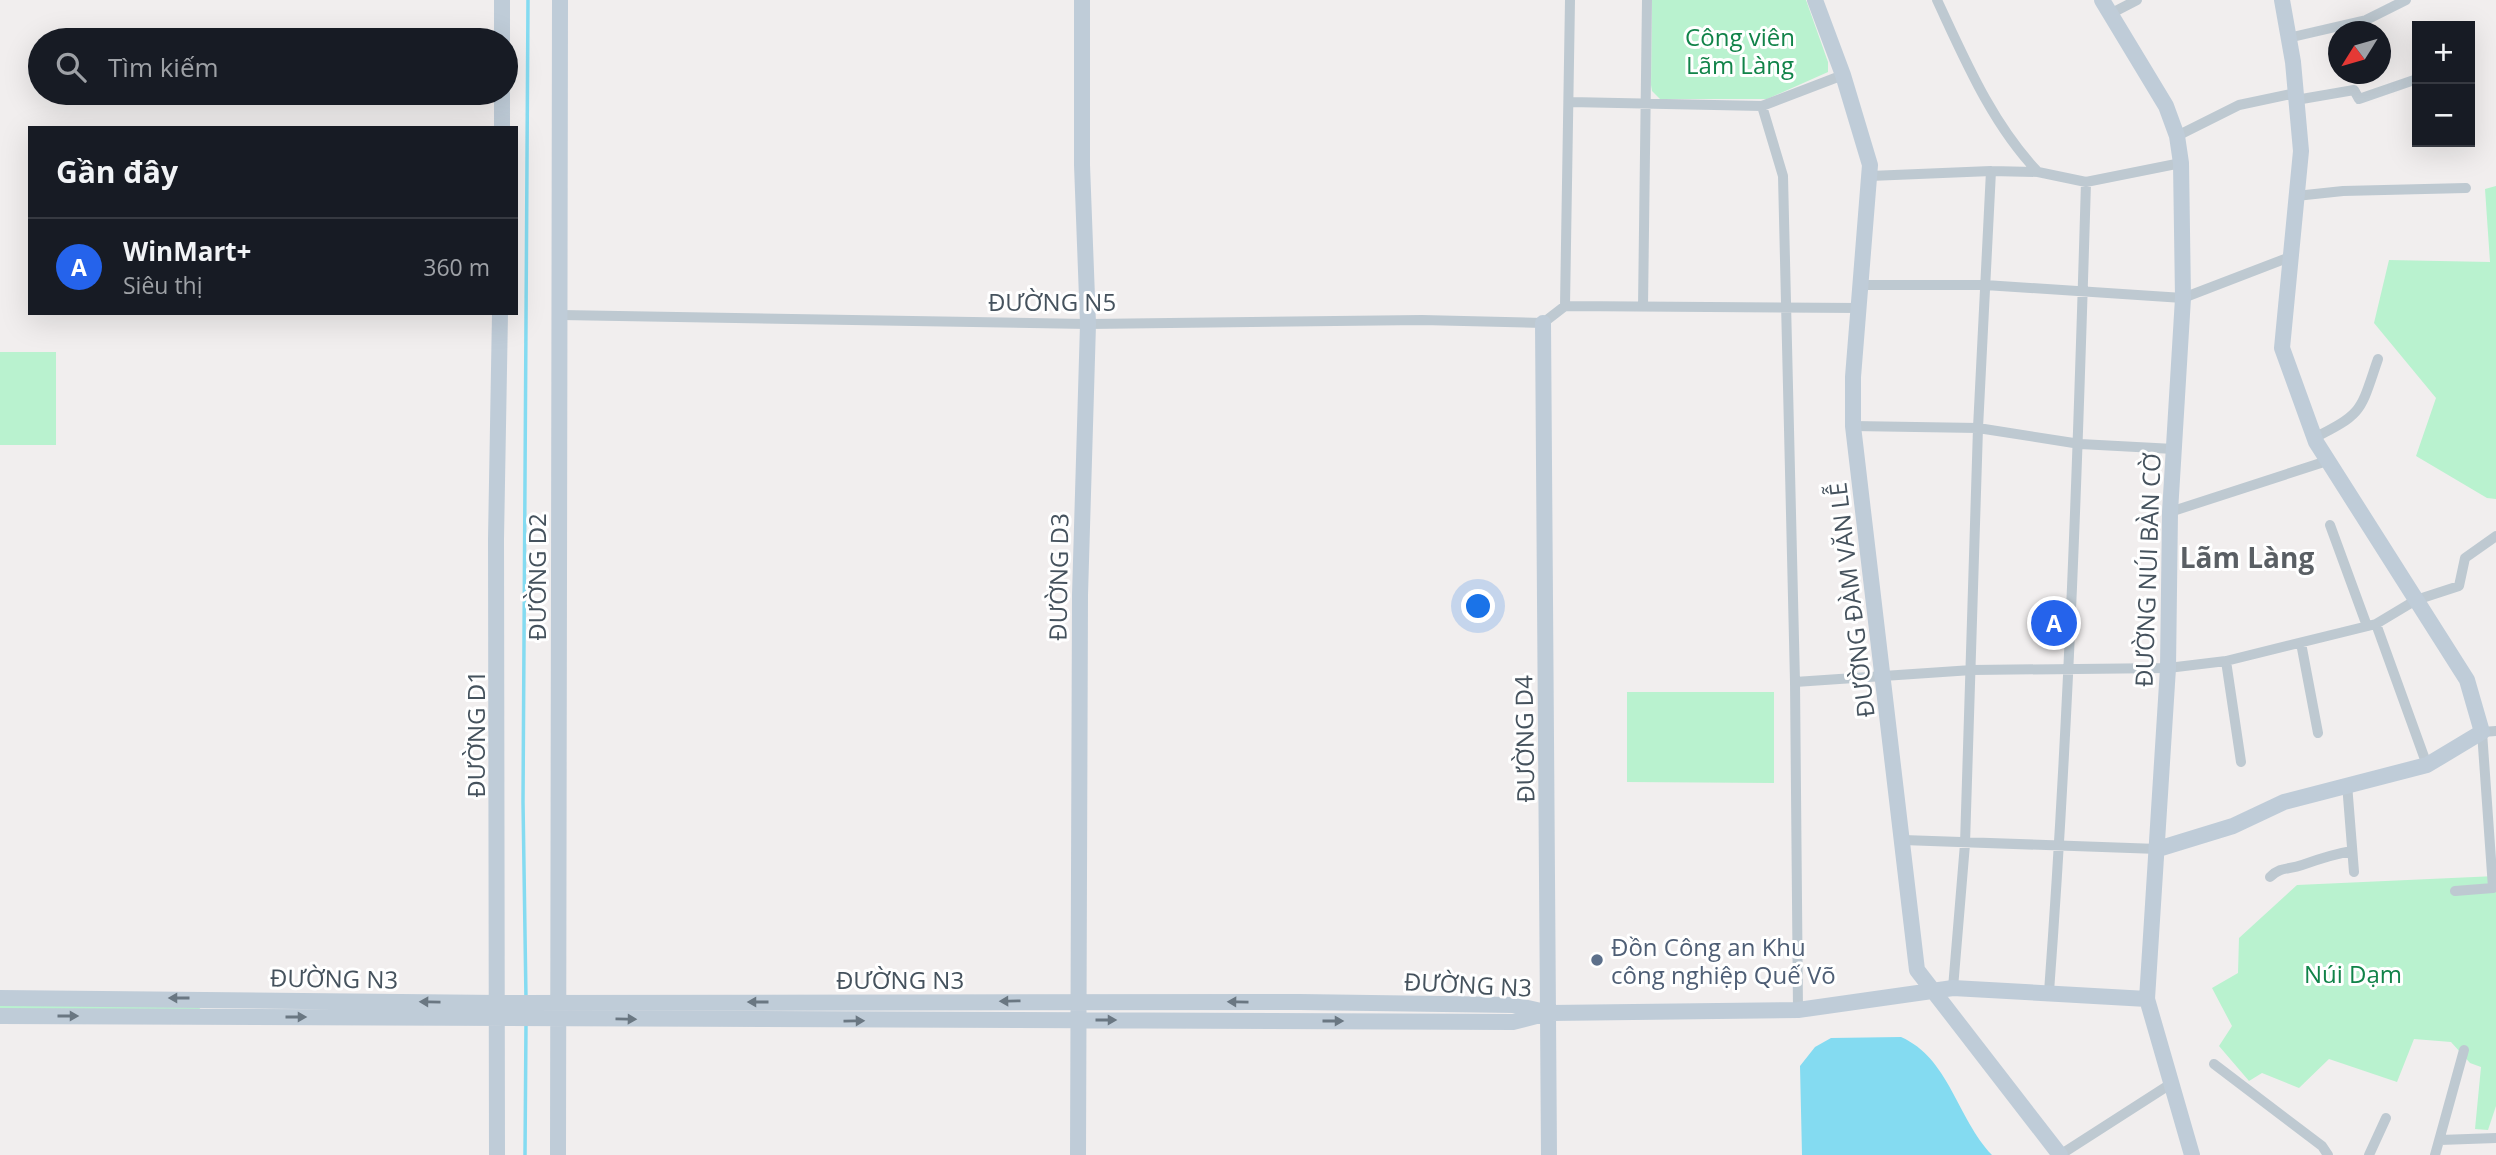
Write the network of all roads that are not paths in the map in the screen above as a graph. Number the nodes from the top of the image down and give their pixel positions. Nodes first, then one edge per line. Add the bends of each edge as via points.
1 (502, 0) edge
2 (560, 0) edge
3 (1082, 0) edge
4 (1570, 0) edge
5 (1647, 0) edge
6 (1815, 0) edge
7 (1937, 0) edge
8 (2137, 0) edge
9 (2282, 0) edge
10 (2406, 0) edge
11 (2106, 7) edge
12 (502, 28) edge
13 (2288, 38) junction
14 (1843, 75) junction
15 (2412, 81) edge
16 (2296, 97) junction
17 (1570, 102) junction
18 (1644, 103) junction
19 (502, 105) edge
20 (1762, 106) junction
21 (502, 126) edge
22 (2177, 136) junction
23 (2181, 163) junction
24 (1992, 171) junction
25 (2038, 172) junction
26 (1870, 176) junction
27 (2086, 182) junction
28 (2466, 188) dead end
29 (2295, 195) junction
30 (2290, 257) junction
31 (1863, 285) junction
32 (1985, 285) junction
33 (2083, 290) junction
34 (2183, 298) junction
35 (1565, 306) junction
36 (1643, 307) junction
37 (1786, 307) junction
38 (1860, 308) junction
39 (500, 315) edge
40 (561, 315) junction
41 (1543, 323) junction
42 (1088, 324) junction
43 (2378, 359) dead end
44 (1853, 426) junction
45 (1978, 428) junction
46 (2314, 438) junction
47 (2080, 444) junction
48 (2174, 449) junction
49 (2327, 461) junction
50 (2170, 512) junction
51 (2330, 525) dead end
52 (2496, 536) edge
53 (2416, 600) junction
54 (2371, 625) junction
55 (2301, 643) junction
56 (2226, 661) junction
57 (2069, 668) junction
58 (2168, 668) junction
59 (1972, 670) junction
60 (1882, 675) junction
61 (1795, 682) junction
62 (2489, 732) edge
63 (2318, 733) dead end
64 (2241, 762) dead end
65 (2427, 765) junction
66 (2347, 784) junction
67 (1903, 841) junction
68 (1965, 844) junction
69 (2059, 847) junction
70 (2158, 849) junction
71 (2352, 851) junction
72 (2494, 858) edge
73 (2354, 872) dead end
74 (2270, 877) dead end
75 (2455, 891) dead end
76 (1953, 988) junction
77 (1929, 990) junction
78 (2049, 992) junction
79 (0, 998) edge
80 (214, 998) junction
81 (2147, 999) junction
82 (1080, 1000) junction
83 (820, 1002) junction
84 (503, 1010) junction
85 (553, 1010) junction
86 (1798, 1010) junction
87 (1550, 1013) junction
88 (0, 1016) edge
89 (214, 1017) junction
90 (1080, 1020) junction
91 (819, 1022) junction
92 (2464, 1050) dead end
93 (2214, 1063) dead end
94 (2169, 1085) junction
95 (2386, 1118) dead end
96 (2496, 1138) edge
97 (2440, 1140) junction
98 (497, 1155) edge
99 (558, 1155) edge
100 (1078, 1155) edge
101 (1549, 1155) edge
102 (2060, 1155) edge
103 (2192, 1155) edge
104 (2328, 1155) edge
105 (2369, 1155) edge
106 (2435, 1155) edge

1 - 12 street
2 - 40 street, ĐƯỜNG D2
3 - 42 street, ĐƯỜNG D3
4 - 17 street
5 - 18 street
6 - 14 street, ĐƯỜNG ĐÀM VĂN LỄ
7 - 25 street via 2008,136
8 - 11 street
9 - 13 street
10 - 13 street via 2366,20
11 - 22 street, ĐƯỜNG NÚI BÀN CỜ via 2153,81
13 - 16 street
14 - 20 street
14 - 26 street, ĐƯỜNG ĐÀM VĂN LỄ via 1868,151
15 - 16 street via 2359,99 2354,90
16 - 22 street via 2239,105
16 - 29 street via 2301,151
17 - 18 street
17 - 35 street
18 - 20 street
18 - 36 street
19 - 21 street
20 - 37 street via 1783,176
22 - 23 street, ĐƯỜNG NÚI BÀN CỜ
23 - 27 street
23 - 34 street, ĐƯỜNG NÚI BÀN CỜ
24 - 25 street
24 - 26 street
24 - 32 street
25 - 27 street
26 - 31 street, ĐƯỜNG ĐÀM VĂN LỄ
27 - 33 street
28 - 29 street
29 - 30 street
30 - 34 street
30 - 46 street via 2282,348
31 - 32 street
31 - 38 street, ĐƯỜNG ĐÀM VĂN LỄ
32 - 33 street
32 - 45 street
33 - 34 street
33 - 47 street
34 - 48 street, ĐƯỜNG NÚI BÀN CỜ
35 - 36 street
35 - 41 street
36 - 37 street
37 - 38 street
37 - 61 street
38 - 44 street, ĐƯỜNG ĐÀM VĂN LỄ
39 - 84 street, ĐƯỜNG D1 via 496,539
40 - 42 street, ĐƯỜNG N5
40 - 85 street, ĐƯỜNG D2
41 - 42 street, ĐƯỜNG N5
41 - 87 street, ĐƯỜNG D4
42 - 82 street, ĐƯỜNG D3 via 1080,608
43 - 46 street via 2356,413
44 - 45 street
44 - 60 street, ĐƯỜNG ĐÀM VĂN LỄ
45 - 47 street
45 - 59 street
46 - 49 street
47 - 48 street
47 - 57 street
48 - 50 street, ĐƯỜNG NÚI BÀN CỜ
49 - 50 street
49 - 53 street
50 - 58 street, ĐƯỜNG NÚI BÀN CỜ
51 - 54 street
52 - 53 street via 2465,558 2459,586
53 - 54 street
53 - 62 street via 2467,680
54 - 55 street
54 - 65 street
55 - 56 street
55 - 63 street
56 - 58 street
56 - 64 street
57 - 58 street
57 - 59 street
57 - 69 street
58 - 70 street, ĐƯỜNG NÚI BÀN CỜ
59 - 60 street
59 - 68 street
60 - 61 street
60 - 67 street, ĐƯỜNG ĐÀM VĂN LỄ
61 - 86 street
62 - 65 street
62 - 72 street
65 - 66 street
66 - 70 street
66 - 71 street
67 - 68 street
67 - 77 street, ĐƯỜNG ĐÀM VĂN LỄ via 1917,970
68 - 69 street
68 - 76 street
69 - 70 street
69 - 78 street
70 - 81 street, ĐƯỜNG NÚI BÀN CỜ
71 - 73 street
71 - 74 street via 2277,870
72 - 75 street via 2494,888
76 - 77 street
76 - 78 street
77 - 86 street
77 - 102 street, ĐƯỜNG ĐÀM VĂN LỄ
78 - 81 street
80 -> 79 street, ĐƯỜNG N3
84 -> 80 street, ĐƯỜNG N3
80 - 89 street
81 - 94 street, ĐƯỜNG NÚI BÀN CỜ
82 -> 83 street, ĐƯỜNG N3
87 -> 82 street, ĐƯỜNG N3 via 1514,1005
82 - 90 street, ĐƯỜNG D3
83 -> 85 street, ĐƯỜNG N3
83 - 91 street
84 - 85 street, ĐƯỜNG N3
89 -> 84 street, ĐƯỜNG N3
84 - 98 street, ĐƯỜNG D1
85 -> 91 street, ĐƯỜNG N3
85 - 99 street, ĐƯỜNG D2
86 - 87 street
90 -> 87 street, ĐƯỜNG N3 via 1513,1022
87 - 101 street, ĐƯỜNG D4
88 -> 89 street, ĐƯỜNG N3
91 -> 90 street, ĐƯỜNG N3
90 - 100 street, ĐƯỜNG D3
92 - 97 street
93 - 104 street
94 - 102 street
94 - 103 street, ĐƯỜNG NÚI BÀN CỜ
95 - 105 street
96 - 97 street
97 - 106 street

